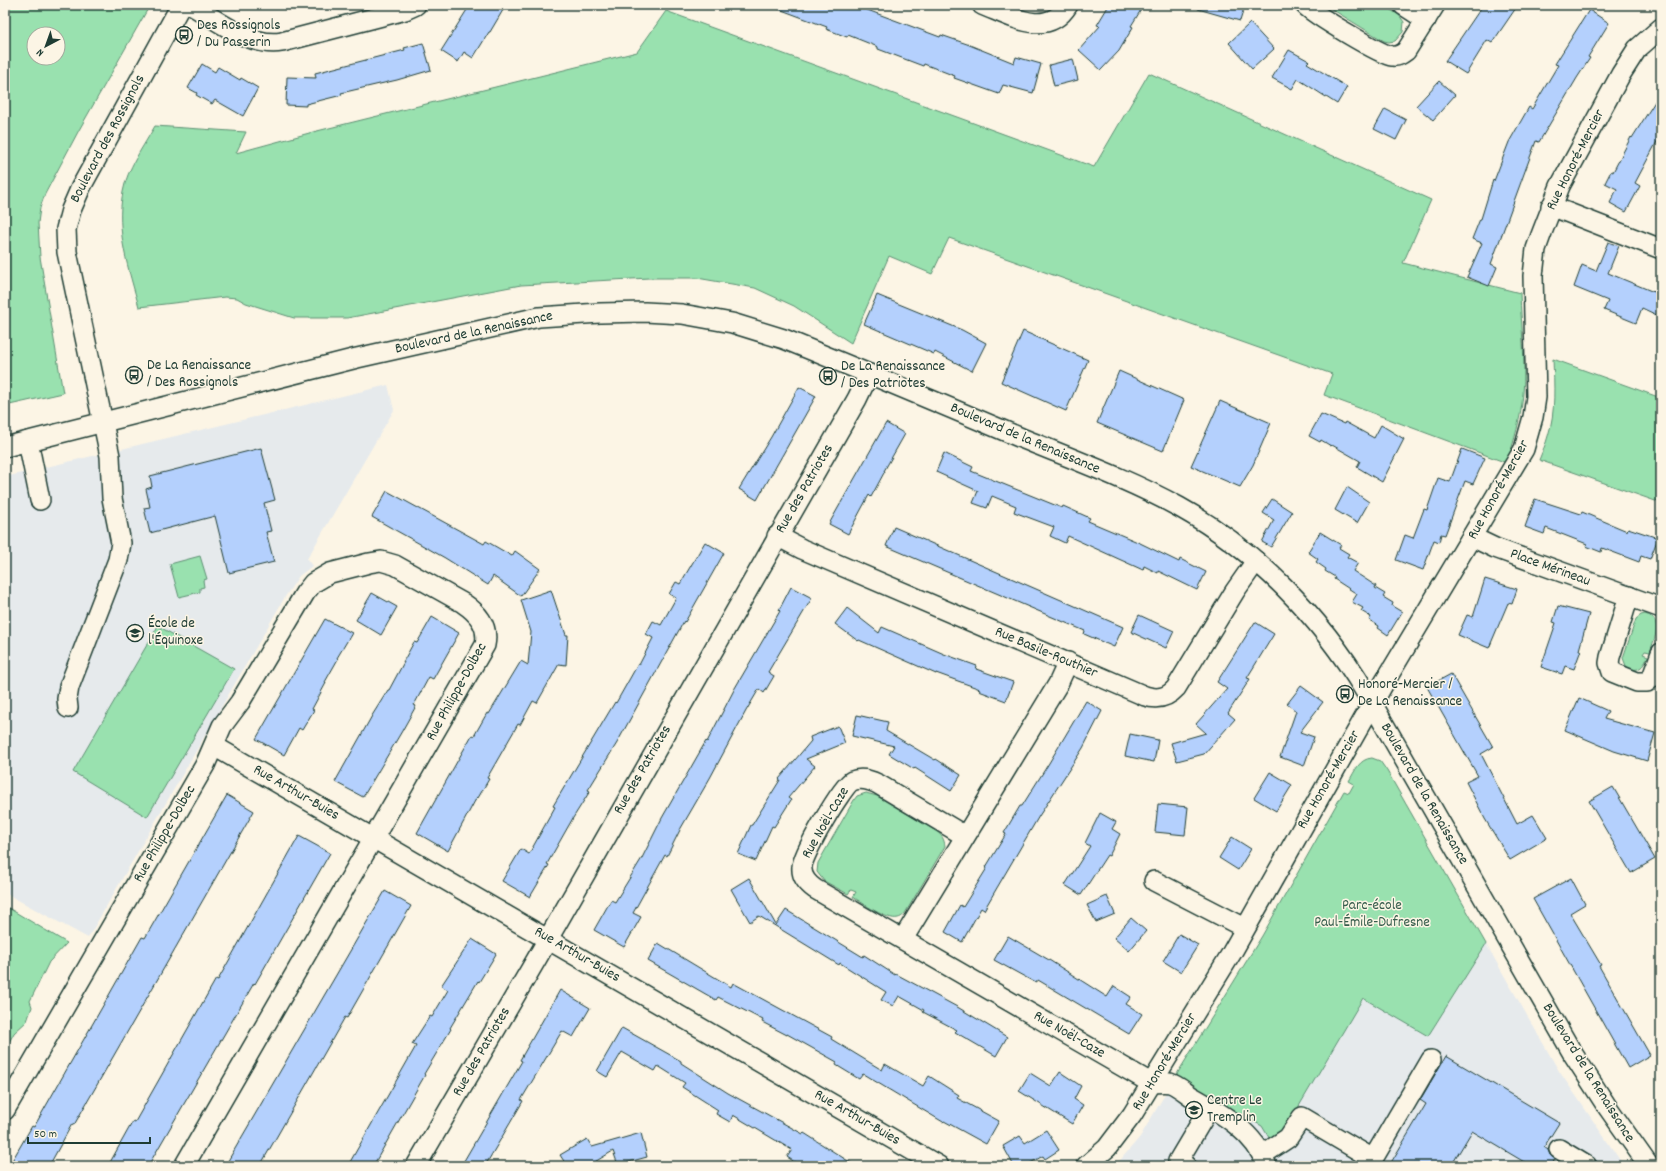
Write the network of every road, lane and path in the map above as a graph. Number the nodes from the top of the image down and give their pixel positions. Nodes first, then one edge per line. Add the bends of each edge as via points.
1 (181, 5) edge
2 (191, 5) edge
3 (416, 5) edge
4 (982, 5) edge
5 (1068, 5) edge
6 (1305, 5) edge
7 (1403, 5) edge
8 (1431, 12) edge
9 (1661, 28) edge
10 (1551, 206) junction
11 (1661, 249) edge
12 (869, 374) junction
13 (103, 422) junction
14 (28, 441) junction
15 (5, 447) edge
16 (40, 500) dead end
17 (777, 536) junction
18 (1472, 537) junction
19 (1256, 561) junction
20 (1629, 596) junction
21 (1661, 608) edge
22 (1661, 653) edge
23 (1068, 662) junction
24 (1372, 704) junction
25 (68, 708) dead end
26 (214, 746) junction
27 (965, 836) junction
28 (374, 838) junction
29 (1154, 881) dead end
30 (1245, 928) junction
31 (548, 938) junction
32 (903, 939) junction
33 (1431, 1060) dead end
34 (1151, 1083) junction
35 (1210, 1107) junction
36 (5, 1110) edge
37 (1559, 1148) dead end
38 (1265, 1160) edge
39 (184, 1166) edge
40 (416, 1166) edge
41 (939, 1166) edge
42 (1086, 1166) edge
43 (1186, 1166) edge
44 (1587, 1166) edge
45 (1649, 1166) edge

1 - 13 street, Boulevard des Rossignols via 81,187 66,229 70,262
2 - 3 street via 251,40 269,44 405,10
4 - 5 street via 1036,24 1056,19
6 - 8 street via 1378,51 1392,56 1402,55 1406,51
7 - 8 street
9 - 10 street, Rue Honoré-Mercier via 1637,50 1621,74
10 - 11 street
10 - 18 street, Rue Honoré-Mercier via 1536,249 1532,276 1536,387 1533,417 1524,449
12 - 13 street, Boulevard de la Renaissance via 784,339 726,321 682,314 645,312 570,314 539,317 478,330
12 - 17 street, Rue des Patriotes
12 - 19 street, Boulevard de la Renaissance via 1157,496 1205,522
13 - 14 street, Boulevard de la Renaissance
13 - 25 street, Boulevard des Rossignols via 110,456 112,498 120,533 120,552 69,687
14 - 15 street, Boulevard de la Renaissance
14 - 16 street
17 - 23 street, Rue Basile-Routhier
17 - 31 street, Rue des Patriotes
18 - 20 street, Place Mérineau via 1495,548
18 - 24 street, Rue Honoré-Mercier
19 - 23 street, Rue Basile-Routhier via 1179,683 1166,696 1145,696
19 - 24 street, Boulevard de la Renaissance via 1313,617 1343,657
20 - 21 street, Place Mérineau
20 - 22 street via 1610,657 1612,672 1637,682 1647,682 1652,677
23 - 27 street via 1058,684
24 - 30 street, Rue Honoré-Mercier
24 - 45 street, Boulevard de la Renaissance via 1563,1037 1606,1106
26 - 28 street, Rue Arthur-Buies
26 - 28 street, Rue Philippe-Dolbec via 222,726 243,698 304,593 324,575 369,563 386,562 464,604 483,622 485,644
26 - 36 street, Rue Philippe-Dolbec
27 - 32 street
27 - 32 street, Rue Noël-Caze via 870,781 852,781 839,794 805,856 803,876 815,889
28 - 31 street, Rue Arthur-Buies
28 - 39 street, Rue Philippe-Dolbec
29 - 30 street
30 - 34 street, Rue Honoré-Mercier
31 - 40 street, Rue des Patriotes
31 - 41 street, Rue Arthur-Buies
32 - 34 street, Rue Noël-Caze
33 - 38 street via 1373,1159 1302,1117 1288,1138
34 - 35 street via 1170,1083
34 - 42 street, Rue Honoré-Mercier via 1119,1134
35 - 38 street via 1250,1137
35 - 43 street via 1178,1161
37 - 44 street

